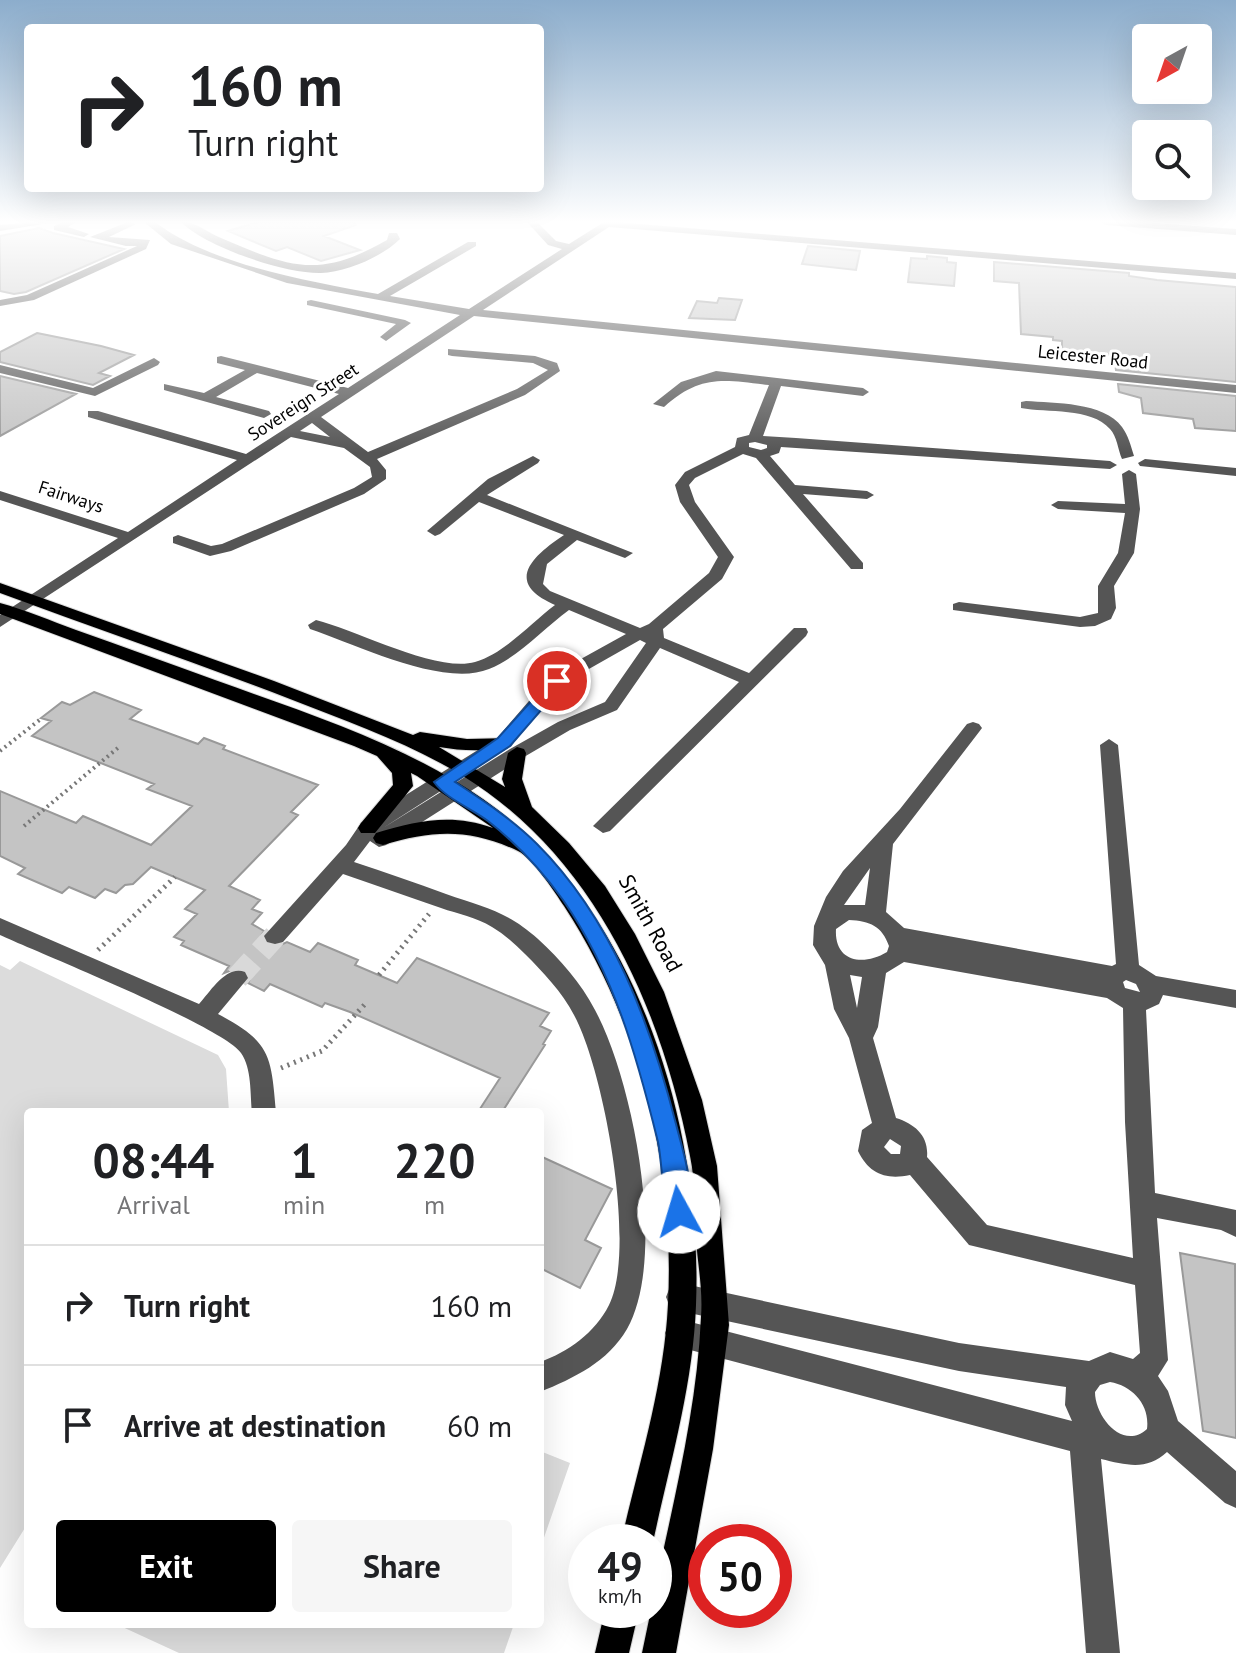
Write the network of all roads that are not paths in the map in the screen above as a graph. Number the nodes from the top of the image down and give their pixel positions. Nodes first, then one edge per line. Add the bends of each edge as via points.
1 (23, 299) edge
2 (378, 299) edge
3 (493, 299) edge
4 (0, 303) edge
5 (311, 303) dead end
6 (470, 314) junction
7 (433, 338) junction
8 (452, 352) dead end
9 (221, 360) dead end
10 (154, 362) dead end
11 (0, 369) edge
12 (255, 369) junction
13 (776, 382) junction
14 (168, 387) dead end
15 (1236, 389) edge
16 (863, 392) dead end
17 (351, 393) junction
18 (205, 398) junction
19 (659, 404) dead end
20 (1026, 405) dead end
21 (93, 414) dead end
22 (264, 414) dead end
23 (313, 418) junction
24 (289, 433) junction
25 (755, 438) junction
26 (774, 443) junction
27 (346, 444) junction
28 (742, 449) junction
29 (761, 455) junction
30 (1127, 456) junction
31 (367, 458) junction
32 (247, 459) junction
33 (533, 460) dead end
34 (1145, 463) junction
35 (1110, 465) junction
36 (1236, 472) edge
37 (1129, 474) junction
38 (789, 489) junction
39 (0, 495) edge
40 (867, 495) dead end
41 (477, 496) junction
42 (1058, 505) dead end
43 (1133, 509) junction
44 (435, 531) dead end
45 (575, 534) junction
46 (129, 537) junction
47 (178, 540) dead end
48 (625, 553) dead end
49 (857, 566) dead end
50 (0, 588) edge
51 (33, 601) junction
52 (565, 605) junction
53 (959, 607) dead end
54 (5, 614) edge
55 (316, 625) dead end
56 (800, 632) dead end
57 (650, 635) junction
58 (751, 680) junction
59 (533, 708) junction
60 (564, 726) junction
61 (973, 728) dead end
62 (385, 730) junction
63 (1109, 745) dead end
64 (510, 747) junction
65 (380, 750) junction
66 (460, 779) junction
67 (523, 809) junction
68 (603, 826) dead end
69 (376, 833) junction
70 (883, 843) junction
71 (531, 850) junction
72 (346, 858) junction
73 (875, 915) junction
74 (829, 921) junction
75 (0, 926) edge
76 (275, 936) tunnel mouth
77 (898, 943) junction
78 (835, 959) junction
79 (875, 969) junction
80 (631, 975) junction
81 (237, 978) tunnel mouth
82 (1131, 986) junction
83 (1236, 999) edge
84 (1236, 1012) edge
85 (202, 1016) junction
86 (861, 1038) junction
87 (264, 1108) edge
88 (1142, 1203) junction
89 (1236, 1224) edge
90 (1148, 1275) junction
91 (680, 1297) junction
92 (714, 1303) junction
93 (679, 1333) junction
94 (713, 1341) junction
95 (544, 1375) edge
96 (1088, 1375) junction
97 (1136, 1376) junction
98 (1162, 1427) junction
99 (1084, 1438) junction
100 (1125, 1450) junction
101 (1236, 1492) edge
102 (641, 1524) edge
103 (618, 1628) edge
104 (661, 1645) edge
105 (612, 1653) edge
106 (1103, 1653) edge

1 - 4 street
2 - 6 street, Leicester Road
3 - 6 street, Sovereign Street
5 - 7 street via 405,323 392,334
6 - 7 street, Sovereign Street
6 - 15 street, Leicester Road
7 - 17 street, Sovereign Street
8 - 31 street via 535,360 554,371 521,392
9 - 12 street
10 - 11 street via 95,392
12 - 17 street
12 - 18 street
13 - 16 street
13 - 19 street via 708,376 671,392
13 - 25 street
14 - 18 street
17 - 23 street, Sovereign Street
18 - 22 street
20 - 30 street via 1107,421 1118,432
21 - 32 street
23 - 24 street, Sovereign Street
23 - 27 street
24 - 27 street
24 - 32 street, Sovereign Street
25 - 26 street
25 - 28 street via 742,441
26 - 29 street via 774,450
26 - 35 street
27 - 31 street
28 - 29 street
28 - 57 street via 684,481 681,491 726,557 716,576
29 - 38 street
30 - 34 street
30 - 35 street via 1112,458
31 - 47 street via 380,475 359,491 217,550
32 - 46 street, Sovereign Street
33 - 41 street
34 - 36 street
34 - 37 street via 1146,470
35 - 37 street
37 - 43 street
38 - 40 street
38 - 49 street
39 - 46 street, Fairways
41 - 44 street
41 - 45 street
42 - 43 street
43 - 53 street via 1126,553 1106,586 1107,612 1099,620
45 - 48 street
45 - 52 street via 545,556 533,577 544,594
46 - 51 street, Sovereign Street
50 - 51 main road, Smith Road
51 - 54 street, Sovereign Street
51 - 62 main road, Smith Road
52 - 55 street via 490,661 468,669 444,667
52 - 57 street
54 - 65 main road, Smith Road
56 - 58 street
57 - 58 street
57 - 59 street via 567,674
57 - 60 street via 611,706
58 - 68 street
59 - 60 street
59 - 64 street
60 - 64 street
61 - 70 street
62 - 64 main road
62 - 66 main road, Smith Road
63 - 82 street
64 - 66 street
64 - 67 main road via 512,779
65 - 66 main road, Smith Road
65 - 69 main road via 398,765 403,786
66 - 67 main road, Smith Road
66 - 69 street
66 - 71 main road, Smith Road
67 - 80 main road, Smith Road via 585,872 623,929
69 - 71 main road via 452,822
69 - 72 street
70 - 73 street
70 - 74 street via 859,864 835,899
71 - 80 main road, Smith Road
72 - 76 street
72 - 95 street via 510,927 580,1004 595,1036 626,1163 632,1262 613,1325 572,1364
73 - 74 street via 849,912
73 - 77 street via 888,924
74 - 78 street via 823,943
75 - 85 street
77 - 79 street via 890,963
77 - 82 street
78 - 79 street via 854,968
78 - 86 street via 846,1009
79 - 86 street
80 - 91 main road, Smith Road via 675,1164 682,1235
80 - 92 main road, Smith Road via 677,1061 703,1159
81 - 85 street
82 - 83 street
82 - 84 street
82 - 88 street
85 - 87 street via 248,1044 255,1054
86 - 90 street via 886,1127 871,1138 874,1157 893,1168 913,1160 979,1236
88 - 89 street
88 - 90 street
90 - 97 street via 1154,1360
91 - 92 street
91 - 93 main road, Smith Road
92 - 94 main road, Smith Road
92 - 96 street via 959,1357
93 - 94 street
93 - 102 main road, Smith Road
94 - 99 street
94 - 104 main road, Smith Road
96 - 97 street via 1110,1367
96 - 100 street via 1081,1384 1081,1410 1098,1436
97 - 98 street via 1157,1399
98 - 100 street via 1150,1447
98 - 101 street
99 - 100 street
99 - 106 street
103 - 105 main road

